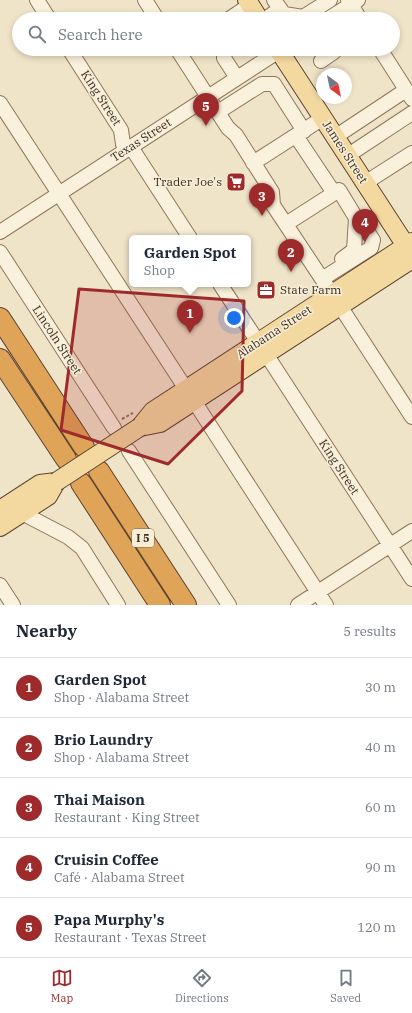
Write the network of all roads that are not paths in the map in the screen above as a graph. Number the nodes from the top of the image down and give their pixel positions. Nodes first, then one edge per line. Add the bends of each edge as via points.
1 (37, 0) edge
2 (144, 0) edge
3 (330, 0) edge
4 (352, 2) edge
5 (45, 12) edge
6 (152, 12) edge
7 (313, 12) edge
8 (338, 12) edge
9 (357, 12) edge
10 (73, 56) edge
11 (182, 56) edge
12 (224, 56) edge
13 (271, 56) edge
14 (284, 56) edge
15 (328, 56) edge
16 (384, 56) edge
17 (321, 61) dead end
18 (237, 78) junction
19 (409, 95) edge
20 (208, 97) junction
21 (0, 102) edge
22 (218, 112) junction
23 (412, 113) edge
24 (323, 118) junction
25 (300, 133) junction
26 (335, 137) junction
27 (129, 148) junction
28 (412, 153) edge
29 (347, 156) junction
30 (254, 163) junction
31 (365, 184) junction
32 (334, 193) junction
33 (59, 194) junction
34 (286, 224) junction
35 (0, 232) edge
36 (188, 235) edge
37 (410, 251) edge
38 (0, 252) edge
39 (320, 277) junction
40 (222, 287) edge
41 (336, 300) junction
42 (0, 318) edge
43 (262, 348) junction
44 (0, 358) edge
45 (190, 395) junction
46 (412, 418) edge
47 (114, 428) dead end
48 (84, 447) dead end
49 (129, 451) dead end
50 (66, 459) dead end
51 (99, 471) dead end
52 (56, 482) junction
53 (81, 483) dead end
54 (0, 510) edge
55 (22, 513) junction
56 (0, 527) edge
57 (412, 531) edge
58 (390, 545) junction
59 (412, 579) edge
60 (0, 585) edge
61 (318, 592) junction
62 (13, 605) edge
63 (118, 605) edge
64 (160, 605) edge
65 (186, 605) edge
66 (229, 605) edge
67 (298, 605) edge
68 (326, 605) edge

1 - 5 street
2 - 6 street
3 - 7 street
4 - 8 street
4 - 9 street
10 - 27 street, King Street via 121,130 123,144
11 - 20 street
12 - 18 street
13 - 18 street, Texas Street
14 - 24 main road, James Street
15 - 17 street
16 - 19 street
18 - 20 street, Texas Street
19 - 26 street
20 - 22 street
20 - 27 street, Texas Street
21 - 33 street
22 - 25 street via 262,84 274,84
22 - 30 street
23 - 29 street
24 - 25 street
24 - 26 main road, James Street
25 - 30 street
25 - 32 street
26 - 29 main road, James Street
27 - 33 street, Texas Street
27 - 36 street, King Street
28 - 31 street
29 - 31 main road, James Street
30 - 34 street via 272,192 274,205
31 - 37 main road, James Street
32 - 34 street
32 - 39 street via 339,190 373,240 371,248
33 - 35 street, Texas Street
33 - 45 street
34 - 39 street
37 - 41 main road, Alabama Street
38 - 47 street, Lincoln Street
39 - 41 street
40 - 43 street, King Street
41 - 43 main road, Alabama Street
41 - 46 street
42 - 48 highway
43 - 45 main road, Alabama Street
43 - 45 main road, Alabama Street via 234,366 228,379
43 - 58 street, King Street
44 - 50 highway
45 - 52 main road, Alabama Street, bridge via 153,411 140,427
45 - 61 street
49 - 66 street
51 - 65 highway, I 5
52 - 54 main road, Alabama Street via 40,484
52 - 55 main road, Alabama Street via 48,496
53 - 64 highway, I 5
55 - 56 main road, Alabama Street
55 - 63 street via 68,537 82,548
57 - 58 street
58 - 59 street, King Street
58 - 61 street
60 - 62 street
61 - 67 street
61 - 68 street

